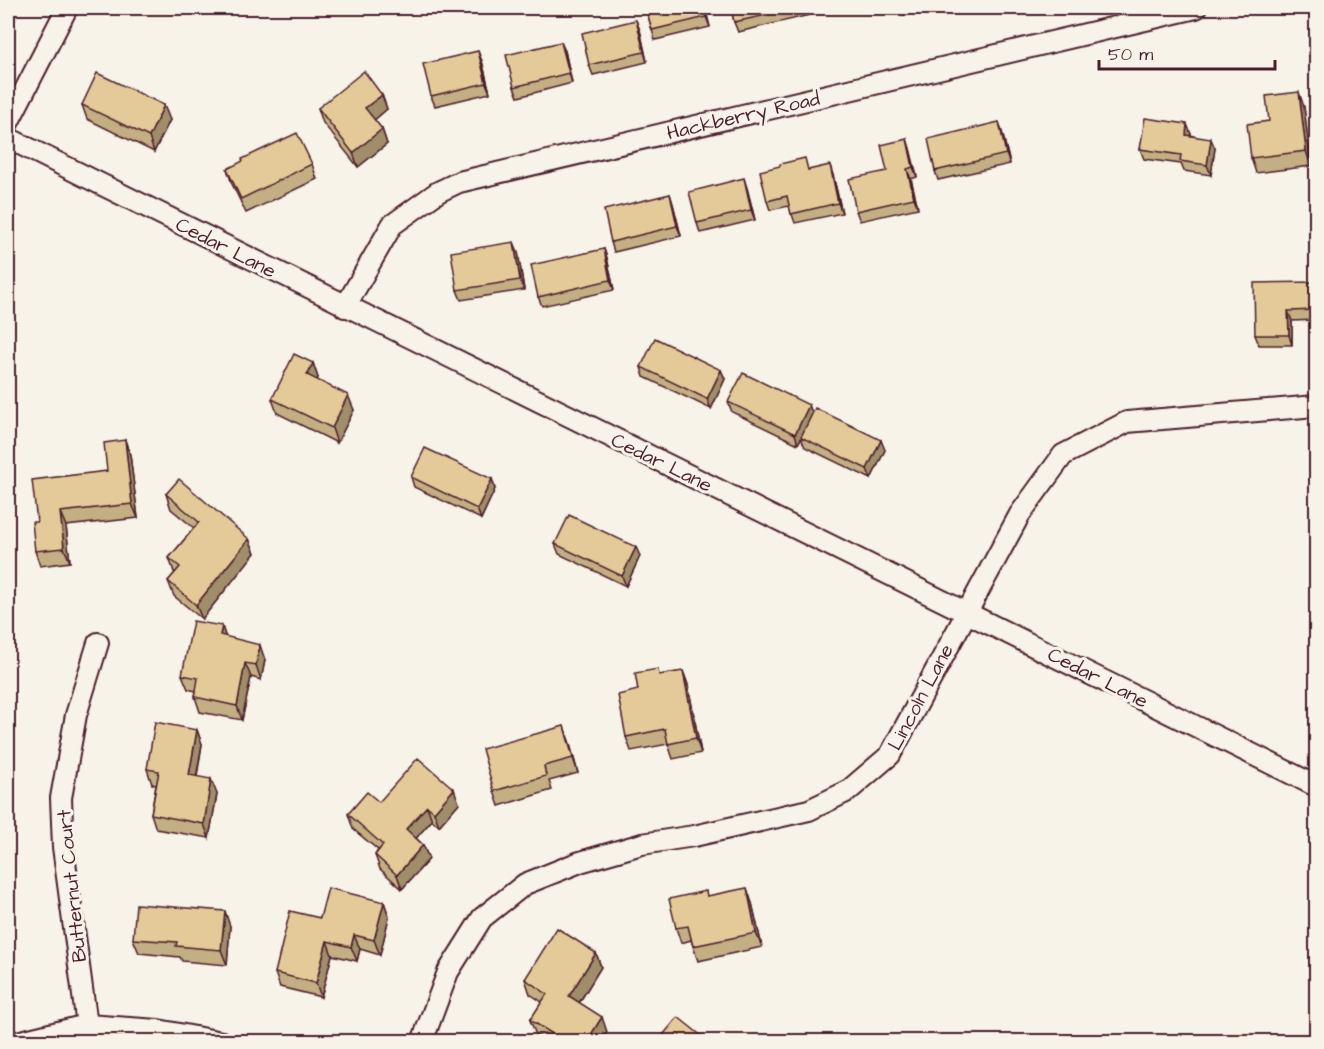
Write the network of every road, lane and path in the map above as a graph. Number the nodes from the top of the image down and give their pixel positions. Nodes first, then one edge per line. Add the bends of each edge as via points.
1 (67, 8) edge
2 (1196, 8) edge
3 (8, 123) edge
4 (8, 138) edge
5 (345, 307) junction
6 (1317, 406) edge
7 (966, 611) junction
8 (98, 643) dead end
9 (1317, 786) edge
10 (87, 1025) junction
11 (17, 1041) edge
12 (222, 1041) edge
13 (422, 1041) edge

1 - 3 street
2 - 5 street, Hackberry Road via 459,182 392,225
4 - 5 street, Cedar Lane
5 - 7 street, Cedar Lane
6 - 7 street, Lincoln Lane via 1126,422 1062,455 1020,514
7 - 9 street, Cedar Lane
7 - 13 street, Lincoln Lane via 890,755 848,791 809,810 642,844 580,862 525,884 482,918 447,972
8 - 10 street, Butternut Court via 76,715 61,798 63,847
10 - 11 street
10 - 12 street via 158,1030

